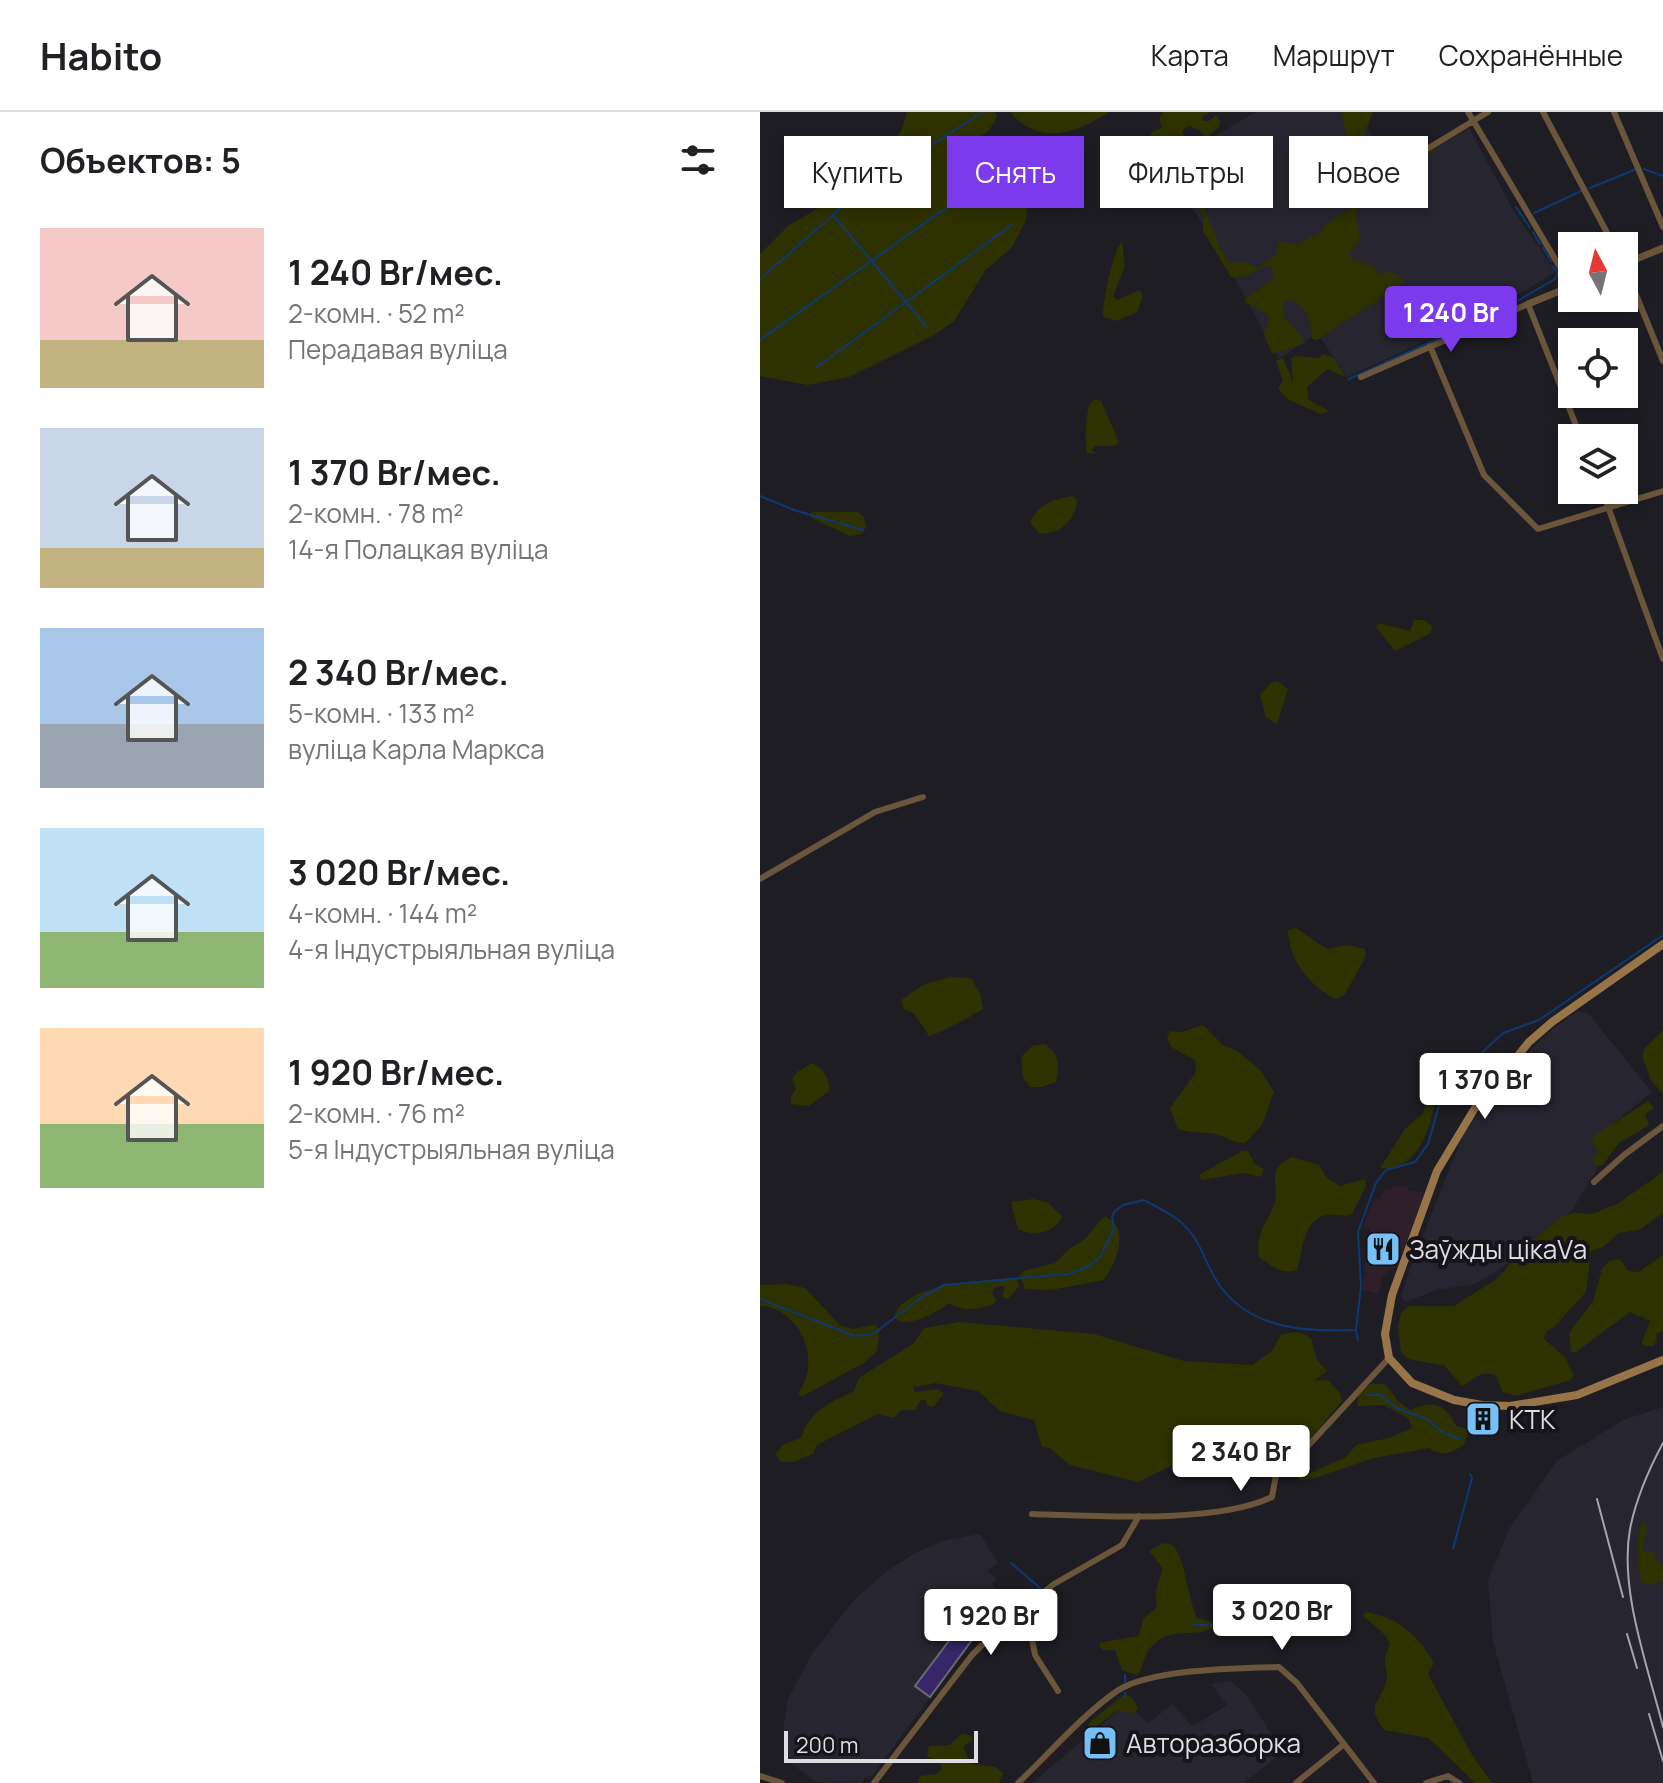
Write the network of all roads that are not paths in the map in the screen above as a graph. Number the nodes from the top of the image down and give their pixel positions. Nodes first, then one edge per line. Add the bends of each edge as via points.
1 (1468, 112) edge
2 (1488, 112) edge
3 (1543, 112) edge
4 (1614, 112) edge
5 (1473, 121) junction
6 (1428, 148) edge
7 (1663, 227) edge
8 (1607, 232) edge
9 (1663, 248) edge
10 (1638, 258) edge
11 (1558, 264) edge
12 (1558, 291) edge
13 (1638, 299) edge
14 (1528, 304) junction
15 (1430, 346) junction
16 (1663, 361) edge
17 (1361, 377) dead end
18 (1575, 424) edge
19 (1663, 491) edge
20 (1607, 504) edge
21 (1609, 508) junction
22 (1663, 659) edge
23 (923, 797) dead end
24 (760, 879) edge
25 (1663, 944) edge
26 (1663, 1126) edge
27 (1594, 1182) dead end
28 (1389, 1358) junction
29 (1663, 1360) edge
30 (1032, 1514) dead end
31 (1139, 1516) junction
32 (1026, 1607) junction
33 (1058, 1691) dead end
34 (1343, 1745) junction
35 (760, 1776) edge
36 (782, 1783) edge
37 (874, 1783) edge
38 (1018, 1783) edge
39 (1296, 1783) edge
40 (1374, 1783) edge
41 (1426, 1783) edge
42 (1459, 1783) edge

1 - 5 street
2 - 5 street
3 - 8 street
4 - 7 street
5 - 6 street
5 - 11 street
9 - 10 street
12 - 14 street
13 - 16 street
14 - 15 street
14 - 18 street
15 - 17 street
15 - 21 street via 1484,475 1538,529
19 - 21 street
20 - 21 street
21 - 22 street
23 - 24 street via 875,812
25 - 28 main road via 1529,1042 1458,1131 1437,1171 1392,1295 1385,1334
26 - 27 street
28 - 29 main road via 1401,1374 1426,1389 1454,1400 1510,1406 1577,1395
28 - 31 street via 1307,1447 1282,1466 1272,1497 1233,1510
30 - 31 street
31 - 32 street via 1122,1545 1054,1584
32 - 33 street via 1035,1655
32 - 37 street via 972,1655
34 - 38 street via 1279,1667 1227,1669 1128,1686
34 - 39 street
34 - 40 street
35 - 36 street
41 - 42 street via 1448,1776

